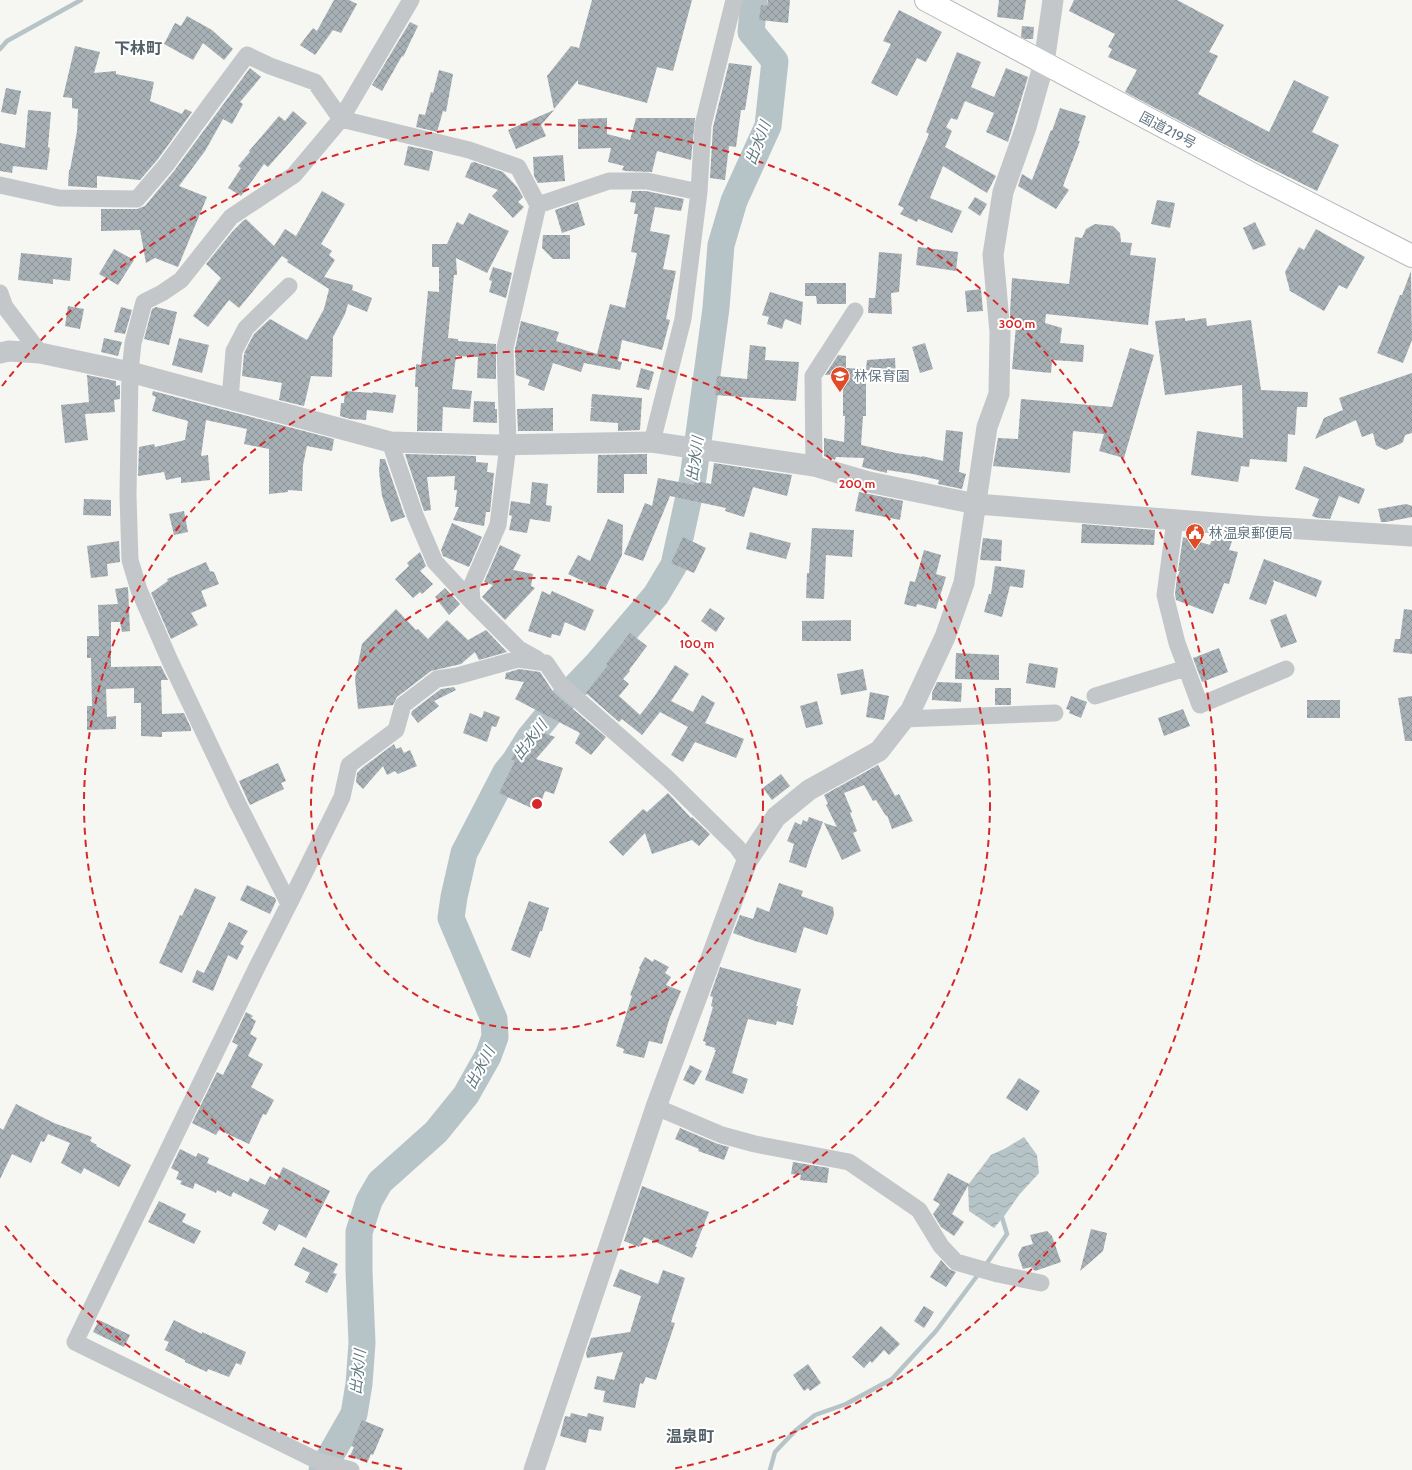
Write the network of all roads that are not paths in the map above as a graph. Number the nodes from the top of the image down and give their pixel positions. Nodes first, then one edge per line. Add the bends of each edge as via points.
1 (410, 0) edge
2 (734, 0) edge
3 (926, 0) edge
4 (1053, 0) edge
5 (1044, 63) junction
6 (341, 119) junction
7 (0, 185) edge
8 (699, 192) junction
9 (538, 205) junction
10 (1412, 256) edge
11 (288, 286) dead end
12 (0, 293) edge
13 (855, 311) dead end
14 (4, 352) edge
15 (40, 353) junction
16 (130, 372) junction
17 (230, 399) junction
18 (390, 442) junction
19 (652, 442) junction
20 (508, 444) junction
21 (814, 466) junction
22 (976, 504) junction
23 (1175, 520) junction
24 (1412, 536) edge
25 (472, 602) junction
26 (546, 664) junction
27 (1186, 668) junction
28 (1286, 669) dead end
29 (1095, 696) dead end
30 (1054, 713) dead end
31 (904, 719) junction
32 (747, 861) junction
33 (289, 904) junction
34 (656, 1107) junction
35 (1041, 1283) dead end
36 (351, 1470) edge
37 (534, 1470) edge

1 - 6 street
2 - 8 street via 703,125
3 - 5 highway, 国道219号
4 - 5 street
5 - 10 highway, 国道219号
5 - 22 street via 1026,127 1003,192 993,255 1000,332 999,394 987,427
6 - 7 street via 315,82 247,55 137,200 59,198
6 - 9 street via 469,150 518,167
6 - 16 street via 294,175 231,217 181,280 144,302 133,343
8 - 9 street via 647,181 609,181
8 - 19 street via 683,319
9 - 20 street via 505,348
11 - 17 street via 246,328 234,351
12 - 15 street via 5,307
13 - 21 street via 813,376
14 - 15 street
15 - 16 street
16 - 17 street
16 - 33 street via 130,560 139,590 170,661
17 - 18 street
18 - 20 street
18 - 25 street via 415,515 435,562
19 - 20 street
19 - 21 street
20 - 25 street via 498,525 471,587
21 - 22 street via 869,482
22 - 23 street
22 - 31 street via 964,583 945,638 911,710
23 - 24 street
23 - 27 street via 1165,595
25 - 26 street via 519,649
26 - 32 street via 562,685 667,778 737,847
26 - 33 street via 518,659 437,679 403,705 396,730 349,765 342,797
27 - 28 street via 1200,705
27 - 29 street
30 - 31 street
31 - 32 street via 879,751 809,790 776,817
32 - 34 street
33 - 36 street via 75,1342 318,1461
34 - 35 street via 722,1135 849,1162 919,1210 941,1246 956,1262
34 - 37 street

